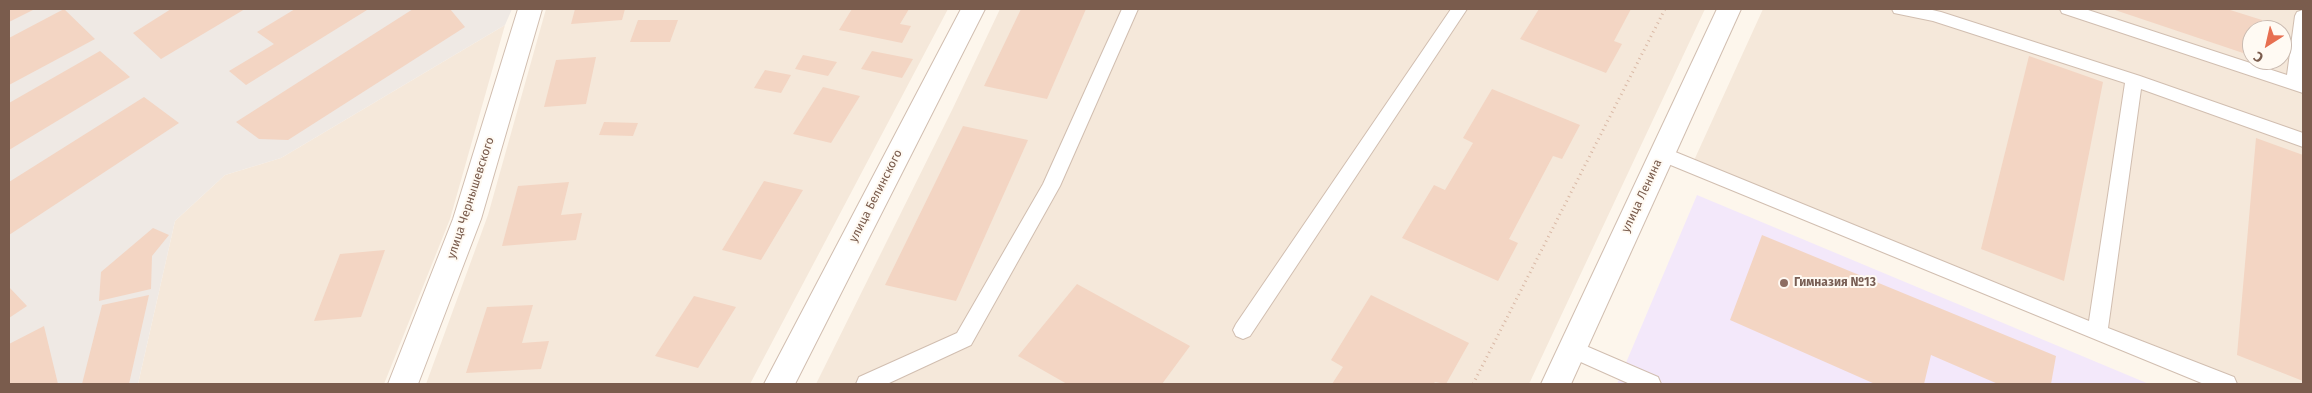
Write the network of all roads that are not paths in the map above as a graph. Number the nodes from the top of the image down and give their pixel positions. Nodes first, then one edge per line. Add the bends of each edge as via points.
1 (530, 9) edge
2 (973, 9) edge
3 (1130, 9) edge
4 (1459, 9) edge
5 (1729, 9) edge
6 (1900, 9) edge
7 (2068, 9) edge
8 (2303, 16) edge
9 (2134, 80) junction
10 (2299, 86) edge
11 (2303, 140) edge
12 (1662, 154) junction
13 (1243, 330) dead end
14 (2097, 333) junction
15 (1572, 349) junction
16 (404, 384) edge
17 (779, 384) edge
18 (866, 384) edge
19 (1556, 384) edge
20 (1651, 384) edge
21 (2227, 384) edge

1 - 16 street, улица Чернышевского via 467,219
2 - 17 street, улица Белинского
3 - 18 lane via 1051,186 964,339
4 - 13 lane
5 - 12 street, улица Ленина
6 - 9 lane via 1935,16
7 - 10 lane
8 - 10 lane
9 - 11 lane
9 - 14 lane
12 - 14 lane
12 - 15 street, улица Ленина
14 - 21 lane
15 - 19 street, улица Ленина
15 - 20 lane

